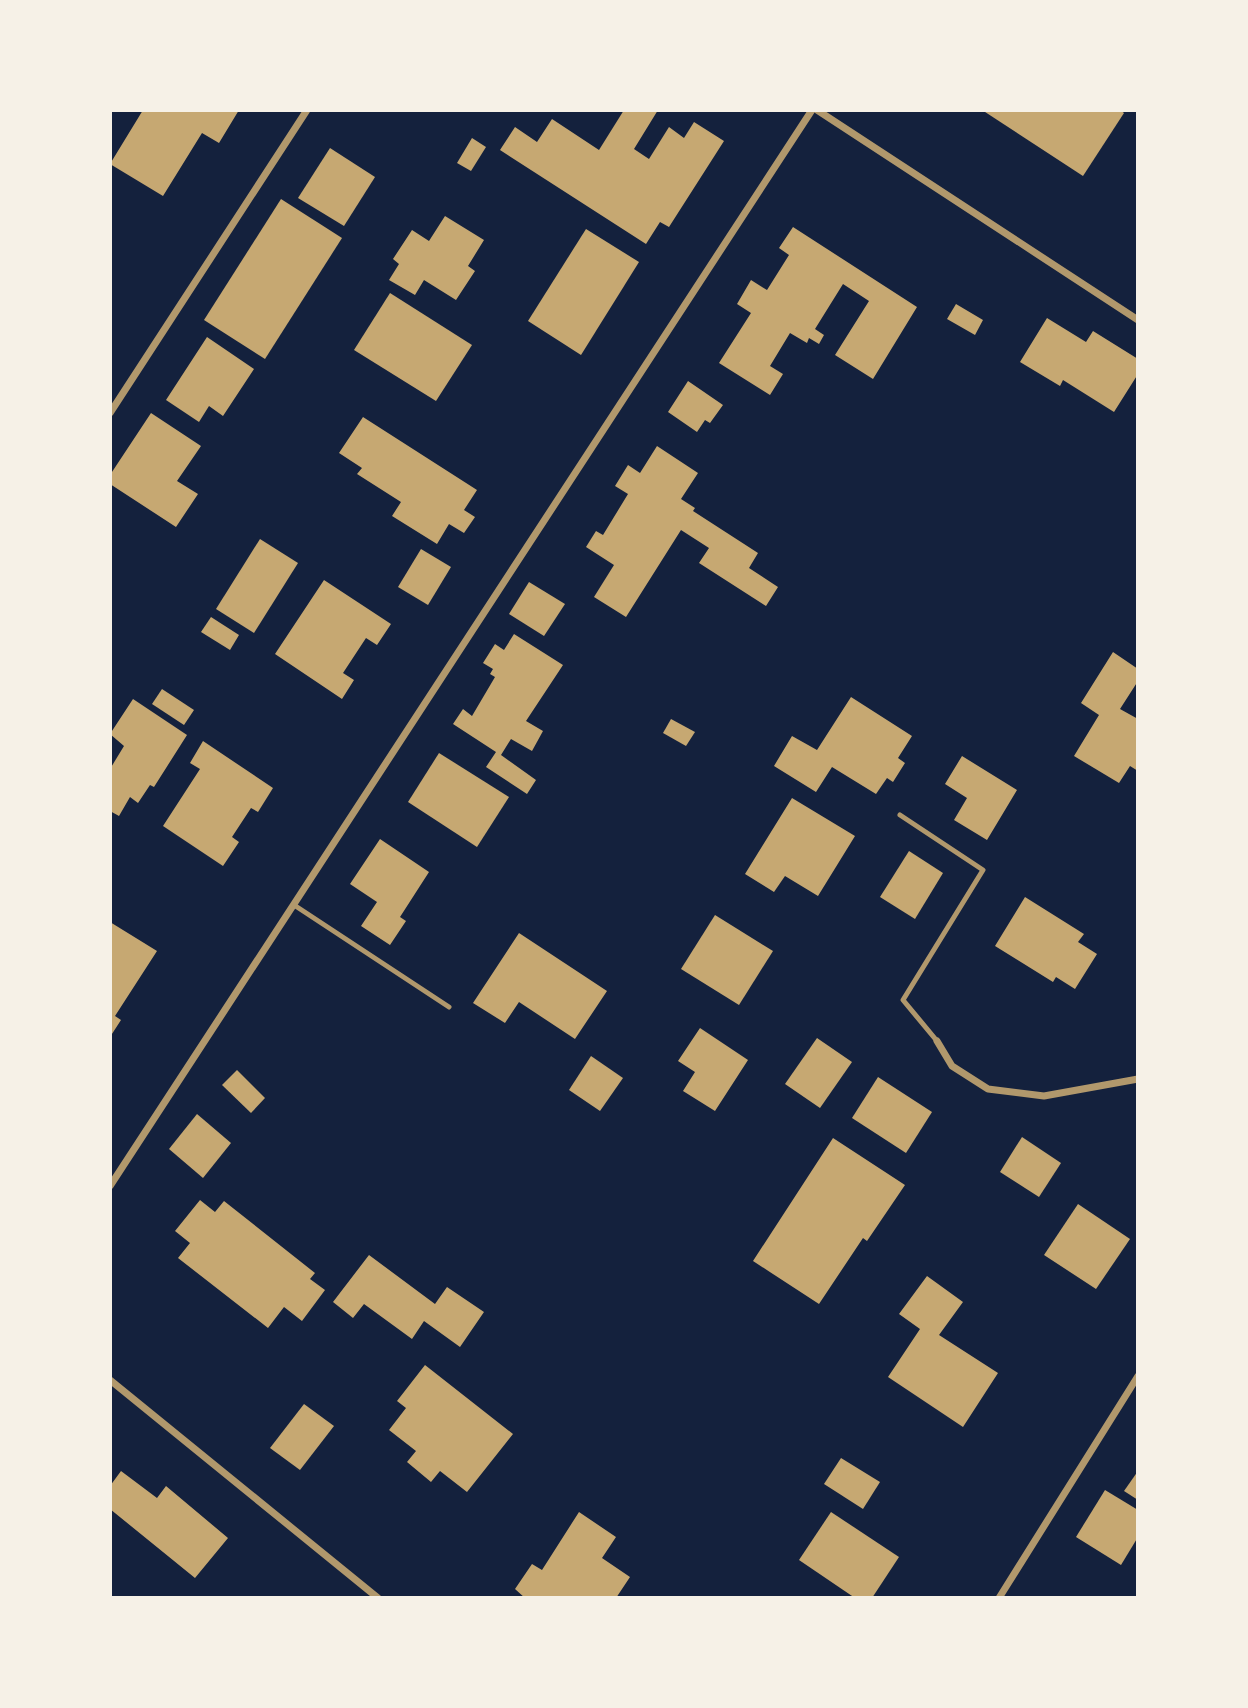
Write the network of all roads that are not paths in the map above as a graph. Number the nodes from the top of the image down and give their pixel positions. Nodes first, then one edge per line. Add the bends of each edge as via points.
1 (307, 110) edge
2 (814, 110) edge
3 (1138, 320) edge
4 (110, 413) edge
5 (900, 815) dead end
6 (294, 905) junction
7 (449, 1006) dead end
8 (937, 1041) joint
9 (1138, 1079) edge
10 (110, 1186) edge
11 (1138, 1376) edge
12 (110, 1380) edge
13 (378, 1598) edge
14 (999, 1598) edge

1 - 4 street
2 - 3 street
2 - 6 street
5 - 8 lane via 983,870 903,1000
6 - 7 lane
6 - 10 street
8 - 9 street via 953,1066 988,1088 1044,1096
11 - 14 street
12 - 13 street

